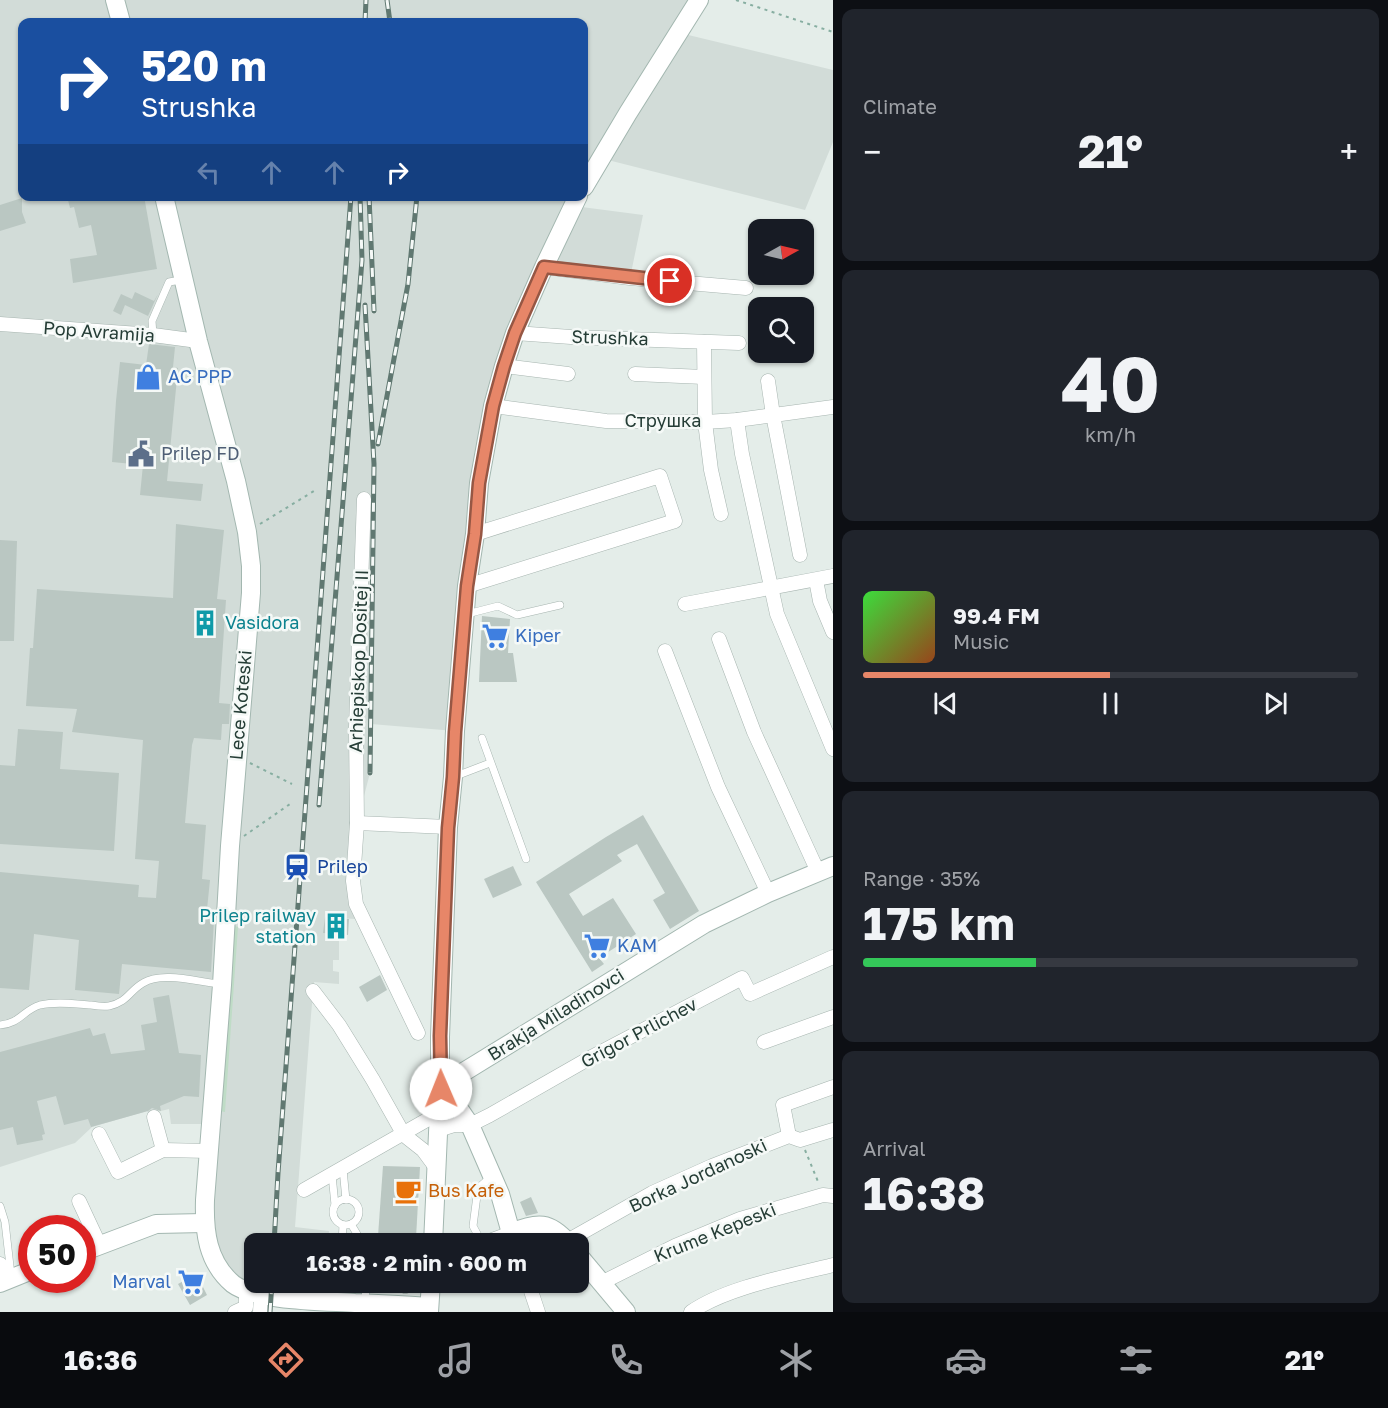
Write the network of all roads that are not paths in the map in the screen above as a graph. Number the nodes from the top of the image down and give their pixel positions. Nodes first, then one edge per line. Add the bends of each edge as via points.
1 (115, 0) edge
2 (699, 0) edge
3 (120, 18) edge
4 (588, 180) edge
5 (165, 201) edge
6 (576, 201) edge
7 (544, 267) junction
8 (184, 279) junction
9 (746, 288) dead end
10 (0, 324) edge
11 (515, 333) junction
12 (153, 335) junction
13 (198, 341) junction
14 (704, 342) junction
15 (739, 343) dead end
16 (504, 366) junction
17 (568, 374) dead end
18 (635, 374) dead end
19 (704, 377) junction
20 (768, 381) dead end
21 (493, 406) junction
22 (833, 407) edge
23 (773, 415) junction
24 (736, 420) junction
25 (705, 422) junction
26 (364, 499) dead end
27 (721, 514) dead end
28 (475, 534) junction
29 (800, 555) dead end
30 (833, 576) edge
31 (816, 579) junction
32 (467, 586) junction
33 (772, 588) junction
34 (685, 604) dead end
35 (560, 605) dead end
36 (465, 615) junction
37 (833, 632) edge
38 (719, 639) dead end
39 (665, 651) dead end
40 (482, 738) dead end
41 (833, 749) edge
42 (490, 763) junction
43 (453, 777) junction
44 (357, 823) junction
45 (448, 828) junction
46 (526, 859) dead end
47 (825, 869) edge
48 (768, 893) junction
49 (833, 957) edge
50 (222, 985) junction
51 (313, 992) dead end
52 (833, 1017) edge
53 (0, 1025) edge
54 (418, 1033) dead end
55 (764, 1042) dead end
56 (833, 1087) edge
57 (441, 1089) junction
58 (154, 1117) dead end
59 (439, 1121) junction
60 (470, 1125) junction
61 (833, 1130) edge
62 (99, 1134) dead end
63 (404, 1135) junction
64 (795, 1138) junction
65 (163, 1150) junction
66 (209, 1151) junction
67 (437, 1169) junction
68 (338, 1172) junction
69 (492, 1176) junction
70 (304, 1190) dead end
71 (828, 1196) edge
72 (346, 1200) junction
73 (79, 1201) dead end
74 (335, 1205) junction
75 (0, 1206) edge
76 (82, 1215) edge
77 (204, 1223) junction
78 (347, 1225) junction
79 (345, 1233) edge
80 (354, 1233) edge
81 (434, 1233) edge
82 (476, 1233) edge
83 (512, 1233) edge
84 (519, 1233) edge
85 (561, 1233) edge
86 (583, 1233) edge
87 (96, 1247) edge
88 (833, 1265) edge
89 (589, 1268) edge
90 (4, 1275) edge
91 (601, 1283) junction
92 (366, 1293) edge
93 (430, 1293) edge
94 (532, 1293) edge
95 (256, 1299) edge
96 (365, 1303) junction
97 (304, 1306) edge
98 (429, 1309) edge
99 (235, 1312) edge
100 (538, 1312) edge
101 (626, 1312) edge
102 (691, 1312) edge

1 - 3 main road
2 - 4 main road
5 - 8 main road, Lece Koteski
6 - 7 main road
7 - 9 street
7 - 11 main road
8 - 12 lane via 169,282 152,321
8 - 13 main road, Lece Koteski
10 - 12 street, Pop Avramija
11 - 14 street, Strushka
11 - 16 main road
12 - 13 street, Pop Avramija
13 - 50 main road, Lece Koteski via 236,481 251,566
14 - 15 street, Strushka
14 - 19 street
16 - 17 street
16 - 21 main road
18 - 19 street, Strushka
19 - 25 street
20 - 23 street
21 - 25 street, Струшка via 606,421
21 - 28 main road via 479,483
22 - 23 street, Струшка
23 - 24 street, Струшка
23 - 29 street
24 - 25 street, Струшка
24 - 33 street
25 - 27 street
26 - 44 street, Arhiepiskop Dositej II via 356,728
28 - 32 main road
28 - 32 street via 660,476 675,520
30 - 31 street
31 - 33 street
31 - 37 street
32 - 36 main road
33 - 34 street
33 - 41 street via 777,614
35 - 36 lane via 517,615 498,606
36 - 43 main road
38 - 47 street, Brakja Miladinovci via 754,732
39 - 48 street via 718,787
40 - 42 lane
42 - 43 lane
42 - 46 lane
43 - 45 main road
44 - 45 street
44 - 54 street, Arhiepiskop Dositej II via 353,880 356,904
45 - 57 main road
47 - 48 main road, Brakja Miladinovci
48 - 57 main road, Brakja Miladinovci via 704,924
49 - 60 street, Grigor Prlichev via 750,994 742,978
50 - 53 lane via 165,977 141,984 124,1001 108,1007 40,1005 17,1021
50 - 66 main road, Lece Koteski
51 - 63 street via 339,1025
52 - 55 street
56 - 64 street via 783,1105
57 - 59 main road
57 - 60 main road
58 - 65 street
59 - 60 street, Grigor Prlichev
59 - 63 street
59 - 67 main road
60 - 69 main road
61 - 64 street, Borka Jordanoski
62 - 65 street via 118,1172
63 - 67 street via 423,1150
63 - 68 street
64 - 86 street, Borka Jordanoski via 712,1166 652,1193
65 - 66 street
66 - 77 main road, Lece Koteski
67 - 81 main road
68 - 70 street
68 - 72 lane
68 - 74 lane
69 - 82 lane via 478,1188 473,1226
69 - 83 main road
71 - 91 street, Krume Kepeski via 740,1219
72 - 74 lane
72 - 78 lane via 358,1210 357,1219
73 - 76 street
74 - 78 lane via 334,1218
75 - 90 lane via 5,1222
77 - 87 main road via 156,1224
77 - 95 main road, Lece Koteski via 216,1265 235,1286
78 - 79 lane
78 - 80 lane
84 - 85 main road via 526,1227 540,1225
88 - 102 street via 736,1290
89 - 91 main road
91 - 101 main road
92 - 96 lane
93 - 98 main road
94 - 100 street
95 - 97 main road, Lece Koteski
95 - 99 street
96 - 97 main road, Lece Koteski
96 - 98 main road, Lece Koteski

